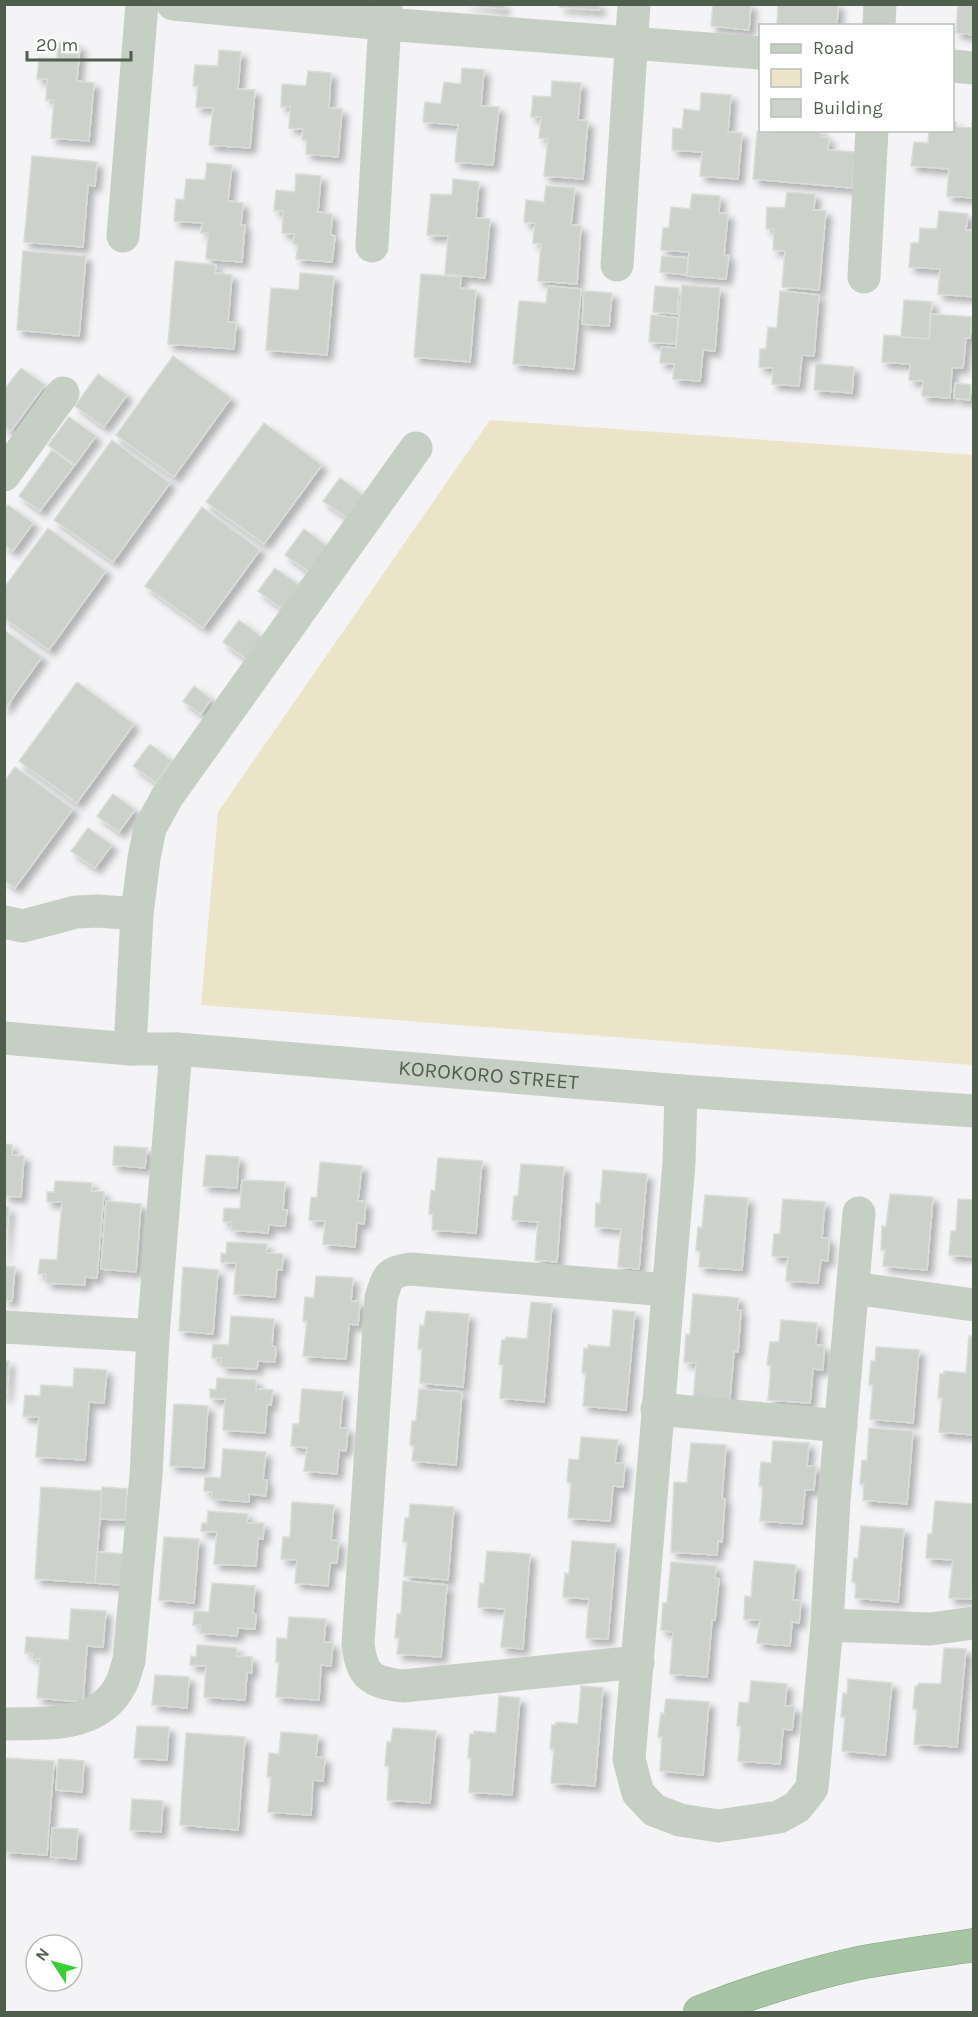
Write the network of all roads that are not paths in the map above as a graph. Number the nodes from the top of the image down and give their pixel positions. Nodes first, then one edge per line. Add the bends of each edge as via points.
1 (142, 4) edge
2 (173, 4) edge
3 (634, 4) edge
4 (880, 4) edge
5 (386, 14) edge
6 (879, 24) edge
7 (632, 44) junction
8 (759, 53) edge
9 (954, 66) edge
10 (974, 68) edge
11 (872, 132) edge
12 (123, 236) dead end
13 (372, 246) dead end
14 (616, 265) dead end
15 (864, 277) dead end
16 (63, 393) dead end
17 (416, 448) dead end
18 (4, 475) edge
19 (137, 914) junction
20 (4, 922) edge
21 (4, 1038) edge
22 (130, 1049) junction
23 (176, 1049) junction
24 (681, 1091) junction
25 (974, 1111) edge
26 (859, 1213) dead end
27 (853, 1288) junction
28 (668, 1290) junction
29 (974, 1305) edge
30 (4, 1327) edge
31 (153, 1336) junction
32 (657, 1409) junction
33 (841, 1426) junction
34 (974, 1623) edge
35 (827, 1625) junction
36 (638, 1662) junction
37 (4, 1724) edge
38 (974, 1945) edge
39 (700, 2013) edge

1 - 12 street
2 - 5 street
3 - 7 street
4 - 6 street
5 - 7 street
5 - 13 street
7 - 8 street
7 - 14 street
9 - 10 street
11 - 15 street
16 - 18 street
17 - 19 street via 167,797 150,828
19 - 20 street via 76,912 23,926
19 - 22 street
21 - 22 street, KOROKORO STREET
22 - 23 street, KOROKORO STREET
23 - 24 street, KOROKORO STREET
23 - 31 street
24 - 25 street, KOROKORO STREET
24 - 28 street
26 - 27 street
27 - 29 street
27 - 33 street
28 - 32 street
28 - 36 street via 410,1269 395,1271 387,1279 381,1298 358,1644 361,1664 371,1677 403,1686
30 - 31 street
31 - 37 street via 146,1476 129,1661 121,1684 105,1706 89,1715 57,1723
32 - 33 street
32 - 36 street
33 - 35 street
34 - 35 street via 930,1629
35 - 36 street via 812,1788 797,1807 779,1817 718,1826 680,1820 654,1810 638,1793 629,1759
38 - 39 highway via 860,1963 807,1976

